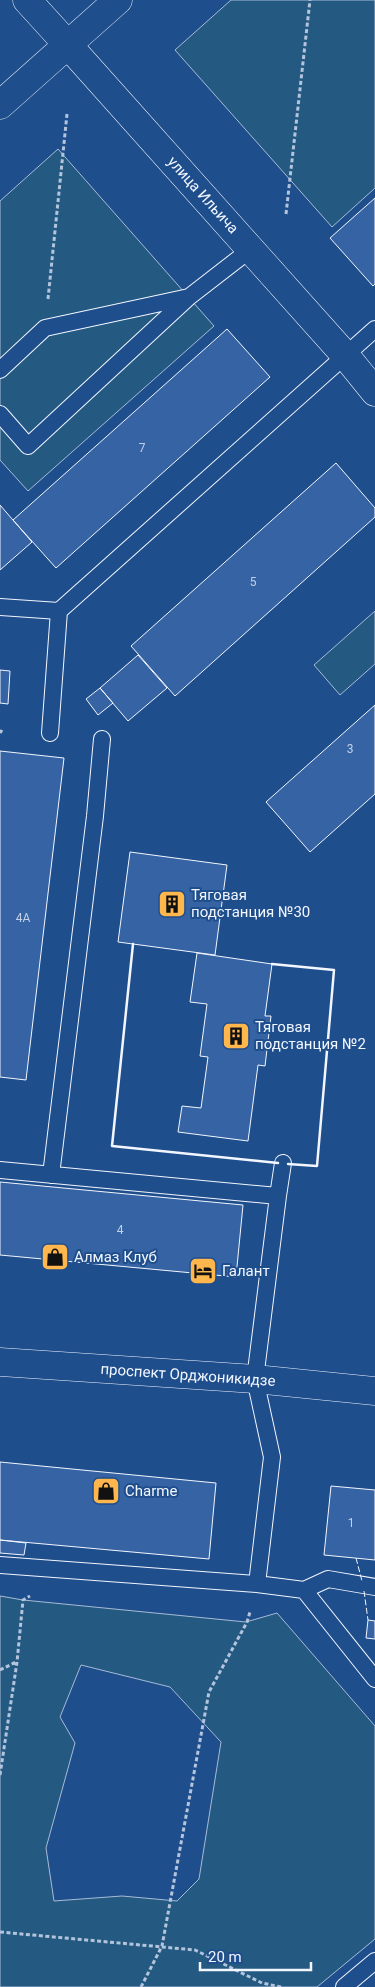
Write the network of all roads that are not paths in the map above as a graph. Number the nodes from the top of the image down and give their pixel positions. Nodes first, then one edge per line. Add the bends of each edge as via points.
1 (27, 0) edge
2 (118, 0) edge
3 (68, 45) junction
4 (0, 105) edge
5 (251, 249) junction
6 (189, 297) junction
7 (375, 329) edge
8 (345, 355) junction
9 (0, 370) edge
10 (375, 392) edge
11 (0, 414) edge
12 (0, 607) edge
13 (59, 611) junction
14 (50, 733) dead end
15 (102, 739) dead end
16 (283, 1163) dead end
17 (0, 1170) edge
18 (51, 1175) junction
19 (278, 1196) junction
20 (0, 1362) edge
21 (255, 1379) junction
22 (375, 1391) edge
23 (0, 1564) edge
24 (257, 1584) junction
25 (375, 1587) edge
26 (304, 1590) junction
27 (375, 1679) edge
28 (375, 1961) edge
29 (344, 1987) edge

1 - 3 street, улица Ильича
2 - 3 street
3 - 4 street
3 - 5 street, улица Ильича
5 - 6 lane
5 - 8 street, улица Ильича
6 - 9 lane via 45,328
6 - 11 lane via 28,446
7 - 8 lane
8 - 10 street, улица Ильича
8 - 13 lane
12 - 13 lane
13 - 14 lane
15 - 18 lane
16 - 19 lane
17 - 18 lane
18 - 19 lane
19 - 21 lane
20 - 21 street, проспект Орджоникидзе
21 - 22 street, проспект Орджоникидзе
21 - 24 lane via 272,1457
23 - 24 lane
24 - 26 lane
25 - 26 lane via 328,1579
26 - 27 lane
28 - 29 lane

